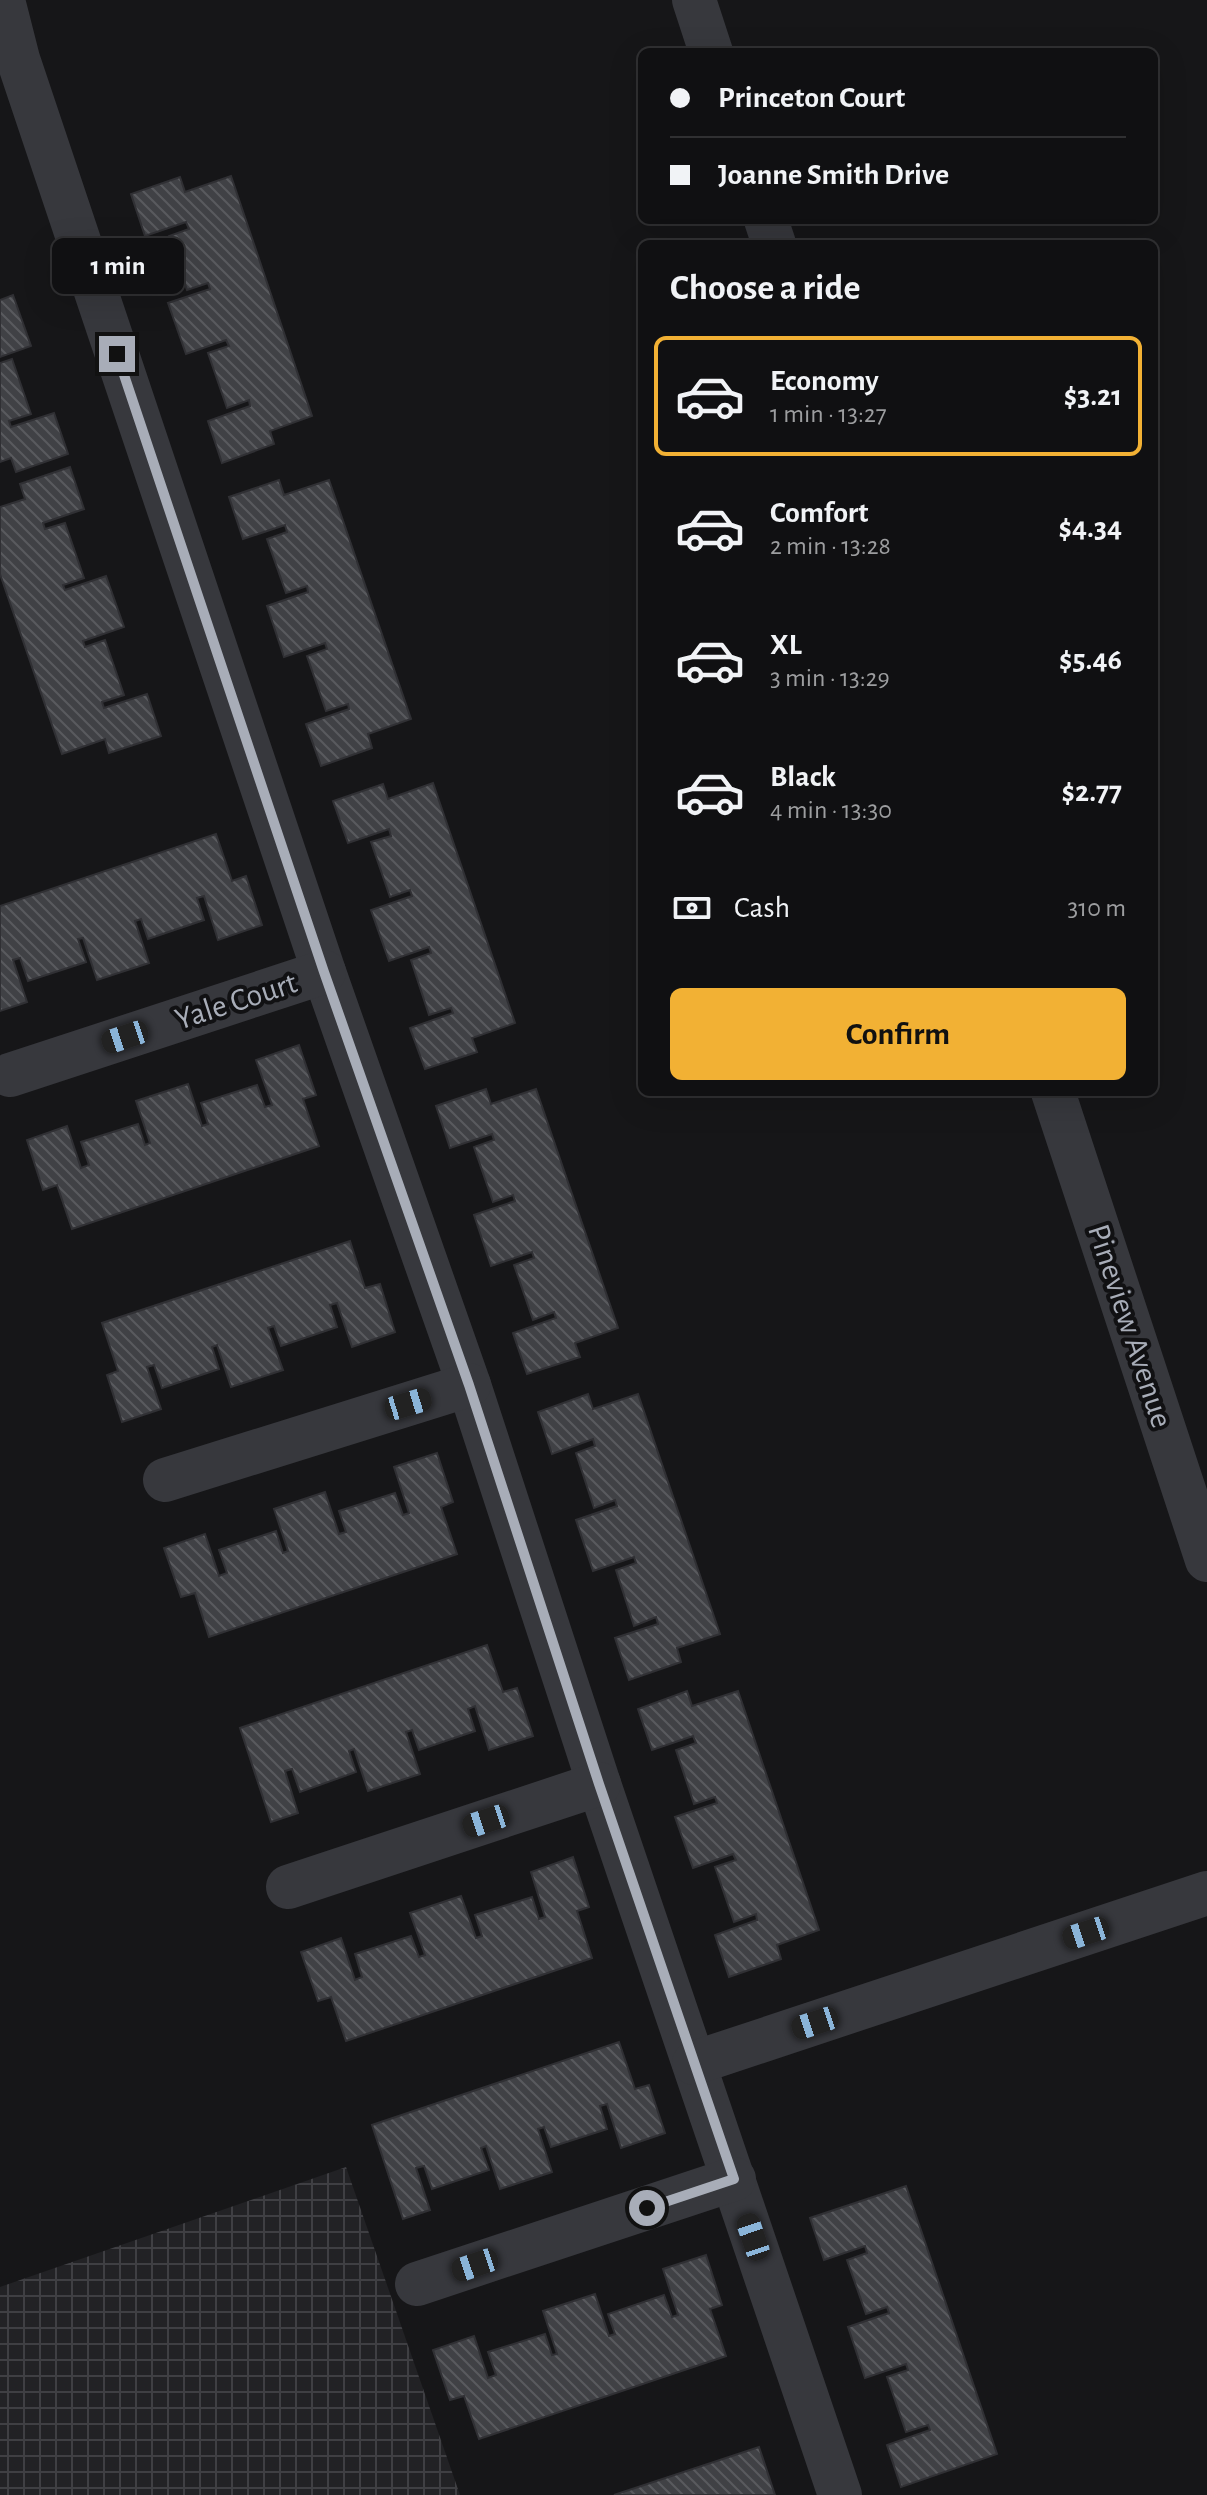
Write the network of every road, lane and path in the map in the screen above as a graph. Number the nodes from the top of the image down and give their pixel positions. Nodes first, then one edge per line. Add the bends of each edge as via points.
1 (3, 0) edge
2 (694, 0) edge
3 (710, 48) edge
4 (324, 972) junction
5 (10, 1075) dead end
6 (1054, 1096) edge
7 (469, 1385) junction
8 (165, 1480) dead end
9 (1207, 1560) edge
10 (599, 1784) junction
11 (288, 1887) dead end
12 (1207, 1893) edge
13 (694, 2063) junction
14 (734, 2179) junction
15 (417, 2284) dead end
16 (840, 2495) edge

1 - 4 street via 18,59
2 - 3 street
4 - 5 street, Yale Court
4 - 7 street
6 - 9 street, Pineview Avenue
7 - 8 street
7 - 10 street
10 - 11 street
10 - 13 street
12 - 13 street
13 - 14 street
14 - 15 street
14 - 16 street

